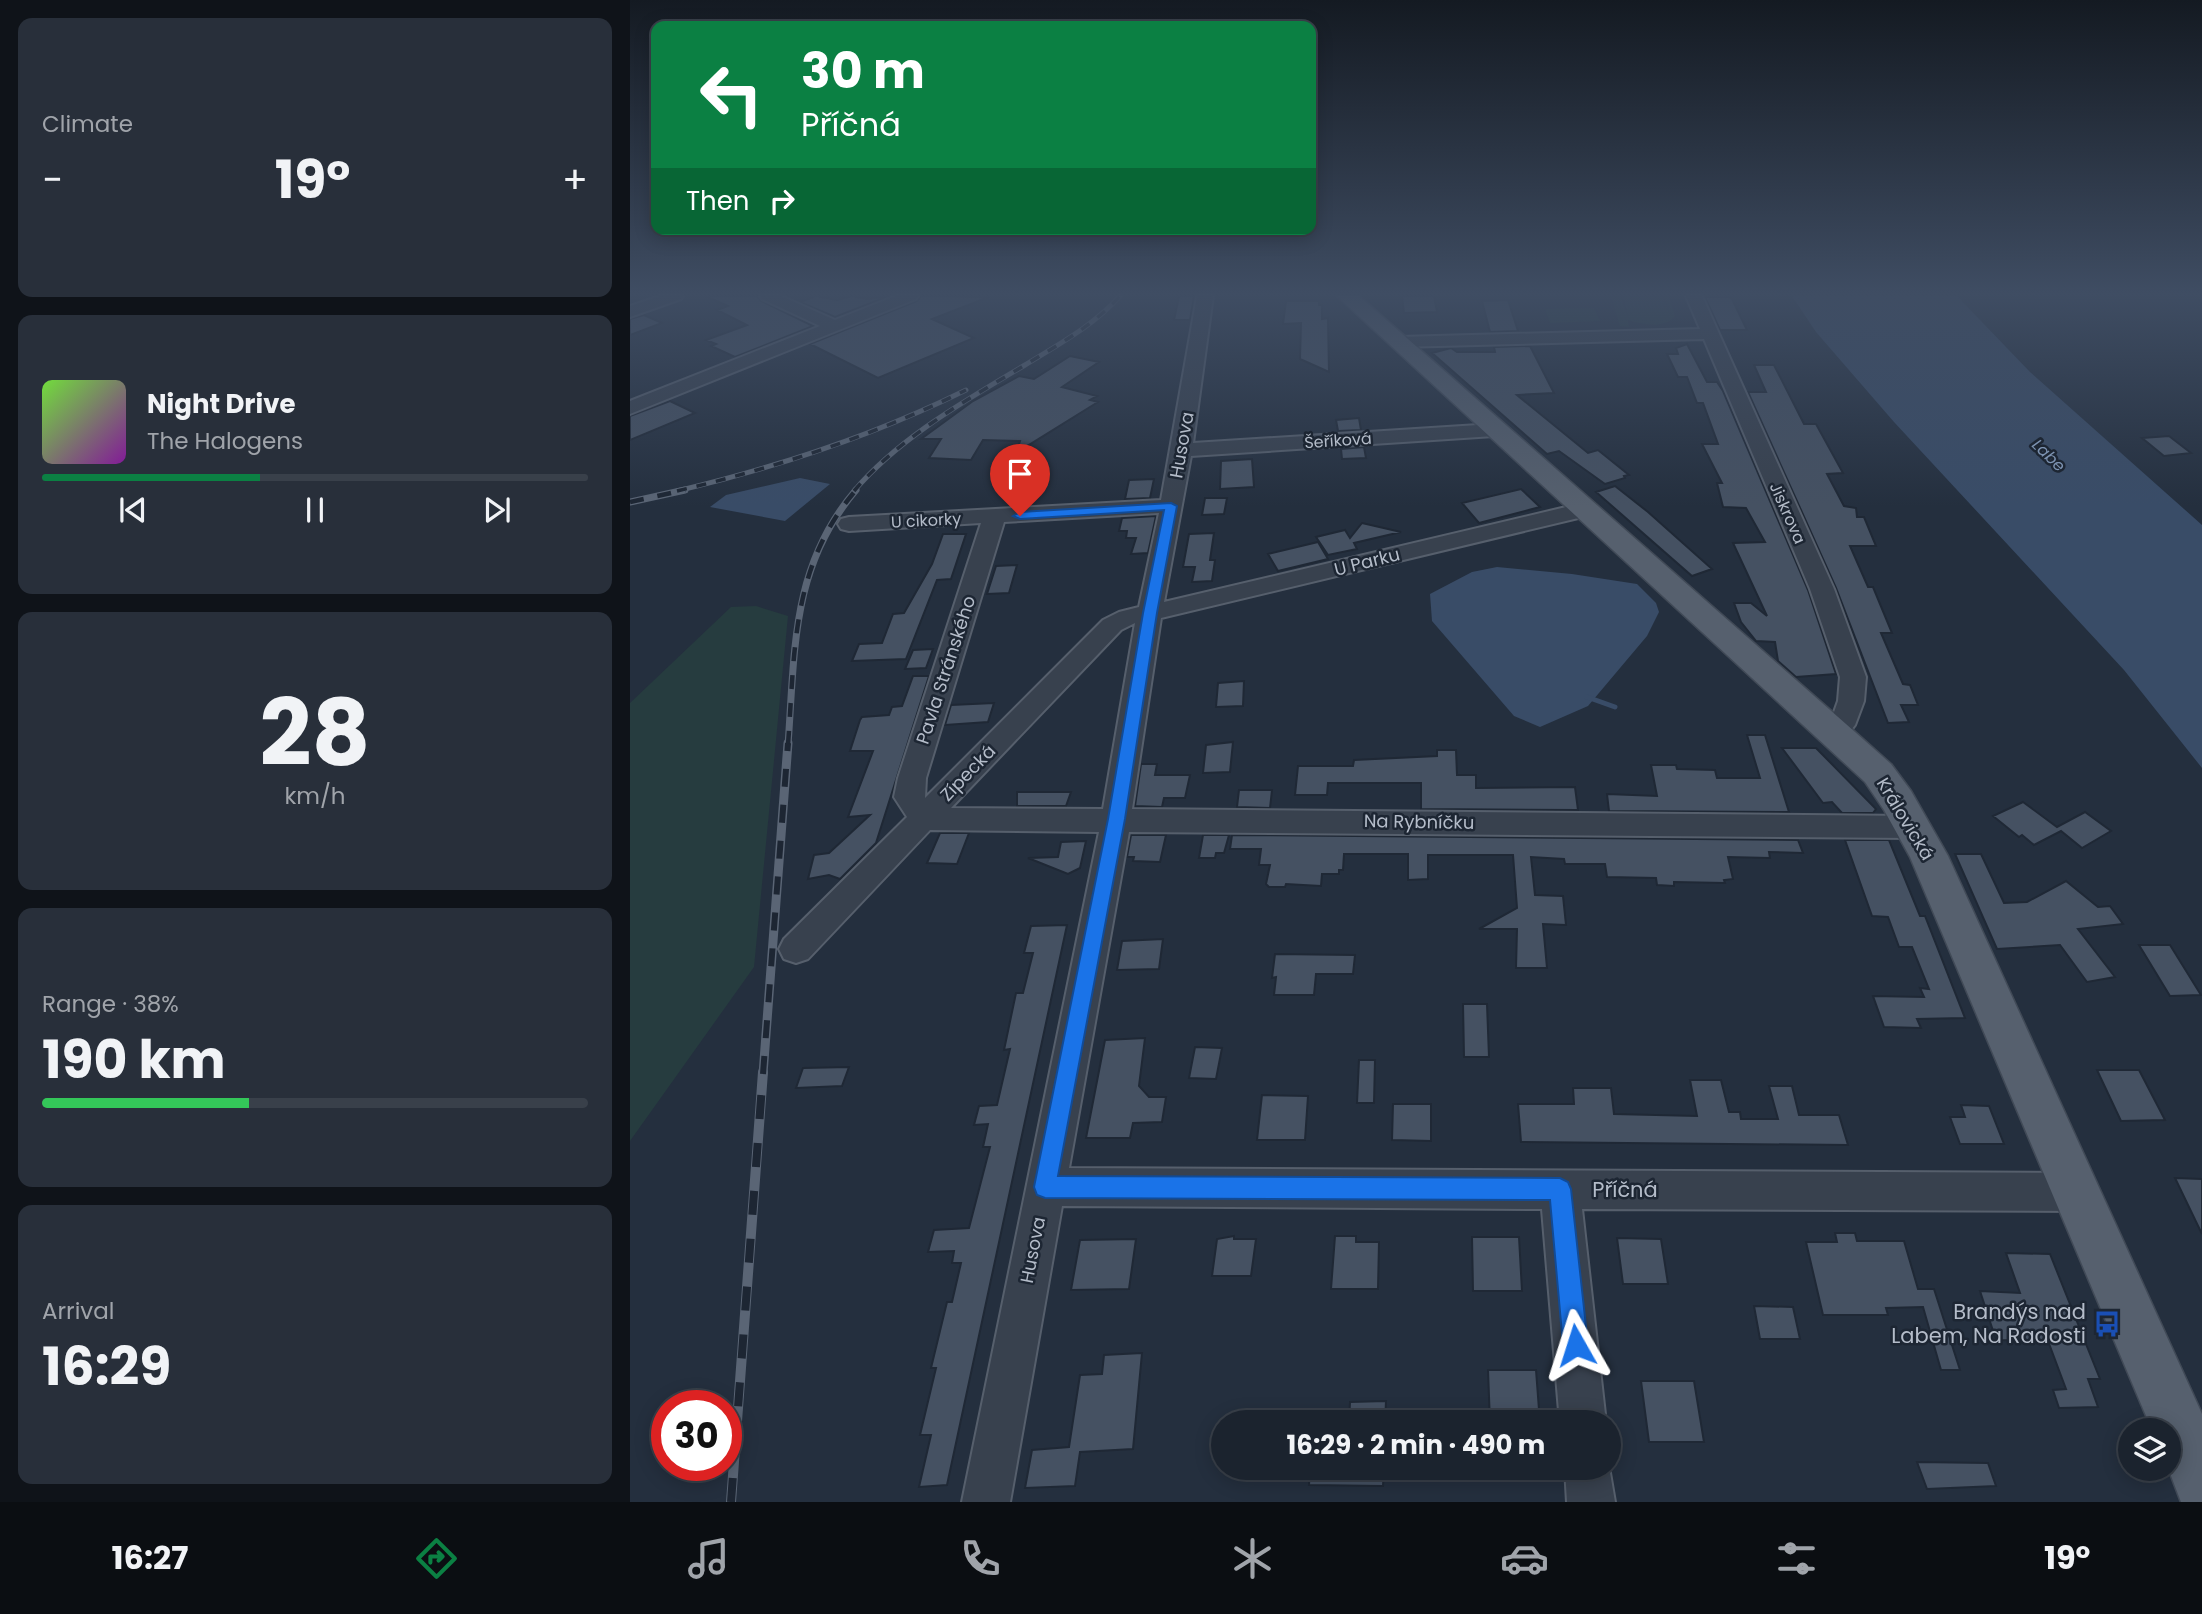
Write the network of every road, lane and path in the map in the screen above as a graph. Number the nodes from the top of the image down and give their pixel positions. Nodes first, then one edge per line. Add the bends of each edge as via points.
1 (734, 366) edge
2 (1195, 366) edge
3 (1425, 366) edge
4 (1723, 366) edge
5 (630, 408) edge
6 (1493, 430) junction
7 (1182, 450) junction
8 (1171, 506) junction
9 (1583, 510) junction
10 (994, 517) junction
11 (849, 524) dead end
12 (1150, 613) junction
13 (1834, 732) junction
14 (924, 819) junction
15 (1116, 819) junction
16 (1913, 827) junction
17 (796, 949) dead end
18 (1045, 1187) junction
19 (1560, 1189) junction
20 (2078, 1192) junction
21 (1582, 1410) edge
22 (1589, 1480) edge
23 (2202, 1481) edge
24 (986, 1502) edge
25 (1591, 1502) edge

1 - 5 street
2 - 7 street, Husova
3 - 6 main road, Královická
4 - 13 street, Jiskrova via 1822,589 1853,677 1848,709
6 - 7 street, Šeříková
6 - 9 main road, Královická
7 - 8 street, Husova
8 - 10 street, U cikorky
8 - 12 street, Husova
9 - 12 street, U Parku
9 - 13 main road, Královická
10 - 11 street, U cikorky
10 - 14 street, Pavla Stránského via 912,778 909,797
12 - 14 street, Zípecká via 1112,625
12 - 15 street, Husova
13 - 16 main road, Královická via 1878,773
14 - 15 street, Na Rybníčku
14 - 17 street, Zípecká
15 - 16 street, Na Rybníčku
15 - 18 street, Husova
16 - 20 main road, Královická
18 - 19 street, Příčná
18 - 24 street, Husova
19 - 20 street, Příčná
19 - 21 street
20 - 23 main road, Královická
22 - 25 street

